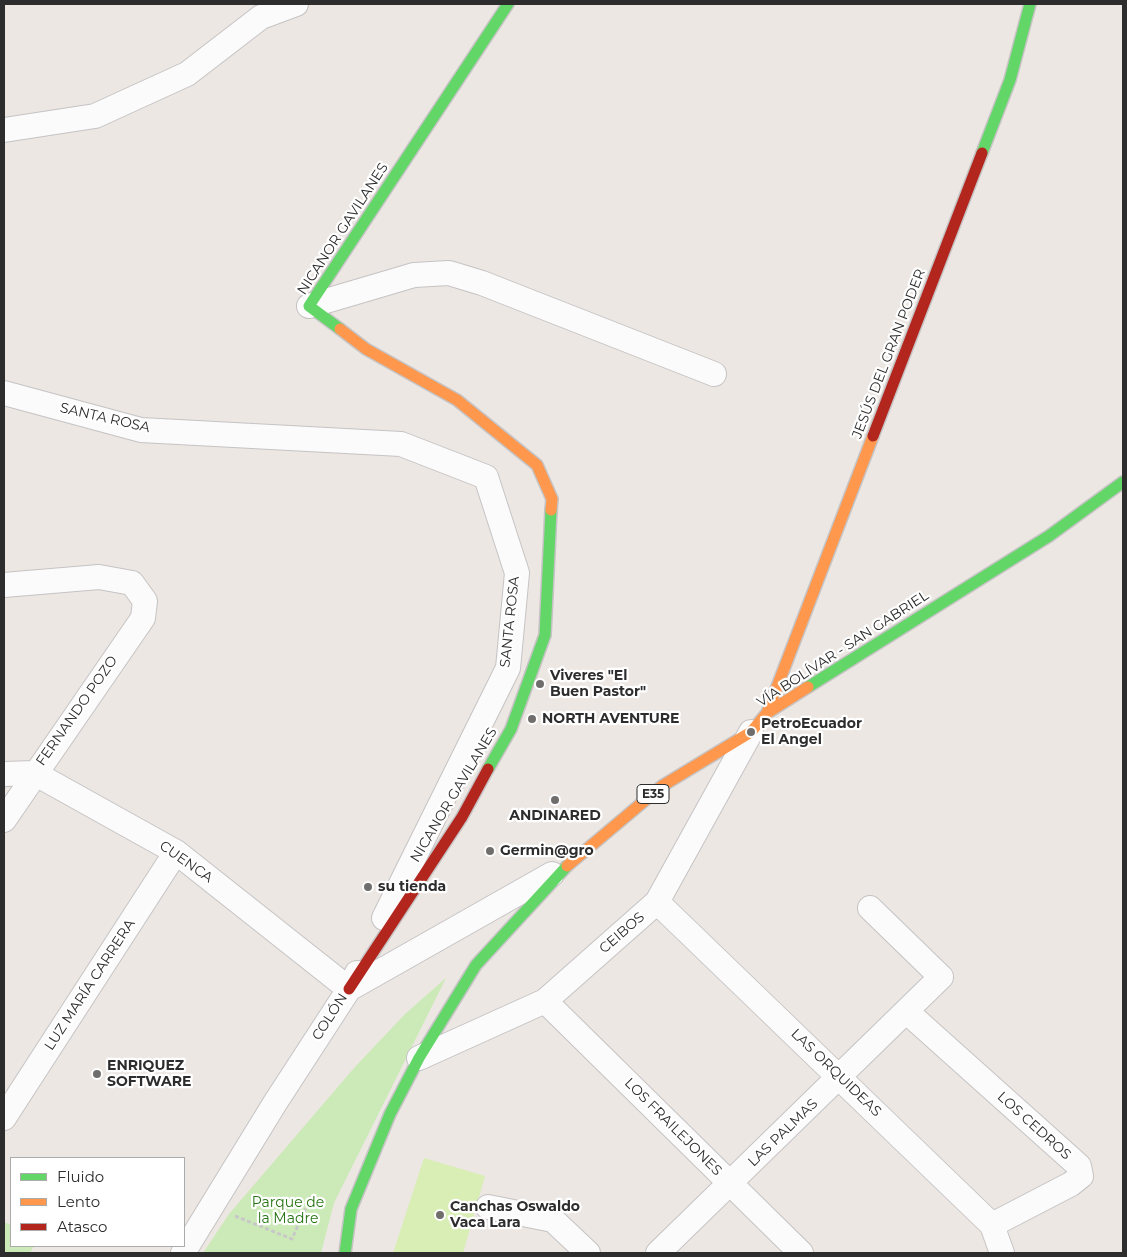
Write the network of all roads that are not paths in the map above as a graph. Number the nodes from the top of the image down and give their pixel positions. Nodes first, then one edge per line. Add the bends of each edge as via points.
1 (296, 4) edge
2 (508, 4) edge
3 (1030, 4) edge
4 (4, 130) edge
5 (309, 306) junction
6 (714, 374) dead end
7 (4, 393) edge
8 (1123, 482) edge
9 (4, 585) edge
10 (767, 713) junction
11 (751, 732) junction
12 (4, 774) edge
13 (34, 774) junction
14 (4, 820) edge
15 (176, 852) junction
16 (562, 869) junction
17 (657, 902) junction
18 (870, 908) dead end
19 (349, 989) junction
20 (545, 1001) junction
21 (907, 1012) junction
22 (418, 1058) junction
23 (840, 1077) junction
24 (4, 1118) edge
25 (730, 1184) junction
26 (488, 1207) dead end
27 (992, 1225) junction
28 (183, 1253) edge
29 (345, 1253) edge
30 (588, 1253) edge
31 (658, 1253) edge
32 (801, 1253) edge
33 (1002, 1253) edge

1 - 4 street via 261,17 187,74 95,116
2 - 5 main road, NICANOR GAVILANES
3 - 10 main road, JESÚS DEL GRAN PODER via 1010,80
5 - 6 street via 414,275 449,273
5 - 19 main road, NICANOR GAVILANES via 366,349 457,400 537,465 552,499 545,635 512,729 462,817
7 - 19 street, SANTA ROSA via 142,430 402,444 486,477 517,574 508,668
8 - 10 main road, VÍA BOLÍVAR - SAN GABRIEL / E35 via 1049,536
9 - 13 street, FERNANDO POZO via 99,577 132,583 145,601 143,618
10 - 11 main road, VÍA BOLÍVAR - SAN GABRIEL / E35
11 - 16 main road, VÍA BOLÍVAR - SAN GABRIEL / E35 via 662,786
11 - 17 street, CEIBOS
12 - 13 street, CUENCA
13 - 14 street, FERNANDO POZO
13 - 15 street, CUENCA
15 - 19 street, CUENCA
15 - 24 street, LUZ MARÍA CARRERA
16 - 19 street, COLÓN
16 - 22 main road, VÍA BOLÍVAR - SAN GABRIEL / E35 via 476,965
17 - 20 street, CEIBOS
17 - 23 street, LAS ORQUIDEAS
18 - 21 street, LAS PALMAS via 941,977
19 - 28 street, COLÓN
20 - 22 street, CEIBOS
20 - 25 street, LOS FRAILEJONES
21 - 23 street, LAS PALMAS
21 - 27 street, LOS CEDROS via 1079,1166 1081,1176 1071,1184
22 - 29 main road, VÍA BOLÍVAR - SAN GABRIEL / E35 via 390,1114 351,1209
23 - 25 street, LAS PALMAS
23 - 27 street, LAS ORQUIDEAS
25 - 31 street, LAS PALMAS
25 - 32 street, LOS FRAILEJONES
26 - 30 street via 553,1220
27 - 33 street, LAS ORQUIDEAS

